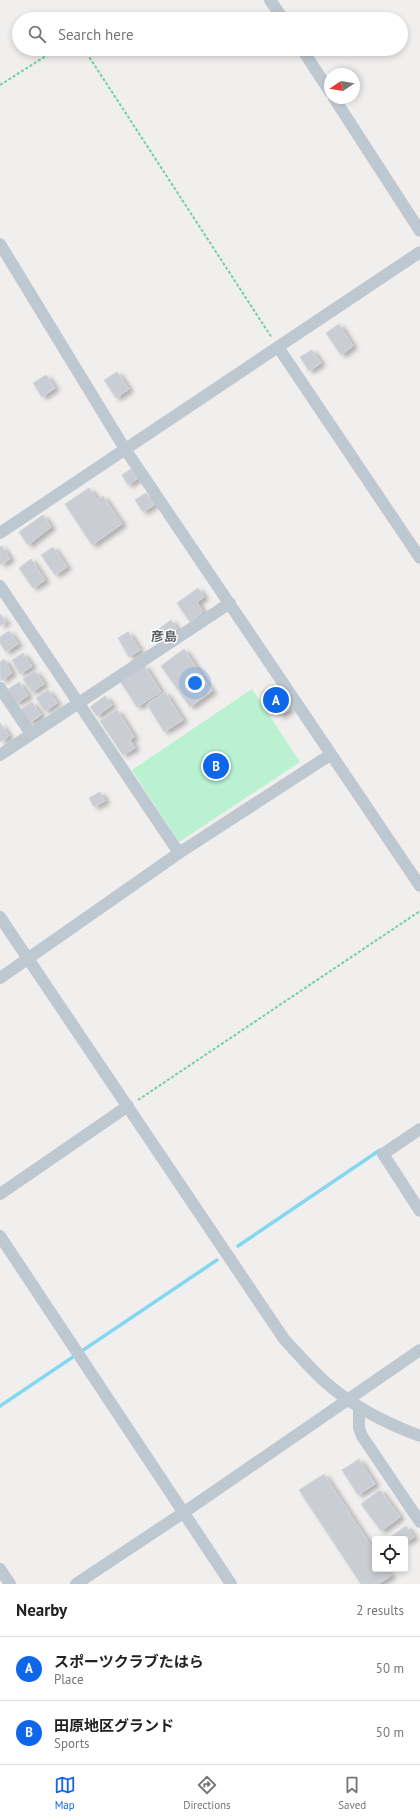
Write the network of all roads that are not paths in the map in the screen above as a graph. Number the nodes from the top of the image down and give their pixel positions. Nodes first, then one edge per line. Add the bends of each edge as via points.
1 (270, 0) edge
2 (278, 12) edge
3 (307, 56) edge
4 (324, 83) edge
5 (338, 104) edge
6 (420, 231) edge
7 (0, 244) edge
8 (420, 252) edge
9 (278, 347) junction
10 (125, 449) junction
11 (0, 533) edge
12 (420, 558) edge
13 (0, 586) edge
14 (230, 603) junction
15 (0, 688) edge
16 (79, 703) junction
17 (31, 734) junction
18 (0, 755) edge
19 (330, 755) junction
20 (179, 853) junction
21 (420, 886) edge
22 (0, 917) edge
23 (29, 960) junction
24 (0, 978) edge
25 (128, 1106) junction
26 (420, 1130) edge
27 (0, 1194) edge
28 (420, 1211) edge
29 (0, 1236) edge
30 (420, 1350) edge
31 (347, 1400) junction
32 (359, 1408) junction
33 (420, 1436) edge
34 (184, 1513) junction
35 (420, 1522) edge
36 (0, 1569) edge
37 (10, 1584) edge
38 (76, 1584) edge
39 (231, 1584) edge

1 - 2 street
3 - 4 street
5 - 6 street
7 - 10 street
8 - 9 street
9 - 10 street
9 - 12 street
10 - 11 street
10 - 14 street
13 - 16 street
14 - 16 street
14 - 19 street
15 - 17 street
16 - 17 street
16 - 20 street
17 - 18 street
19 - 20 street
19 - 21 street
20 - 23 street
22 - 23 street
23 - 24 street
23 - 25 street
25 - 27 street
25 - 31 street via 284,1339 324,1381
26 - 28 street via 383,1154
29 - 34 street
30 - 31 street
31 - 32 street
31 - 34 street
32 - 33 street
32 - 35 street via 359,1428 362,1436
34 - 38 street
34 - 39 street
36 - 37 street

